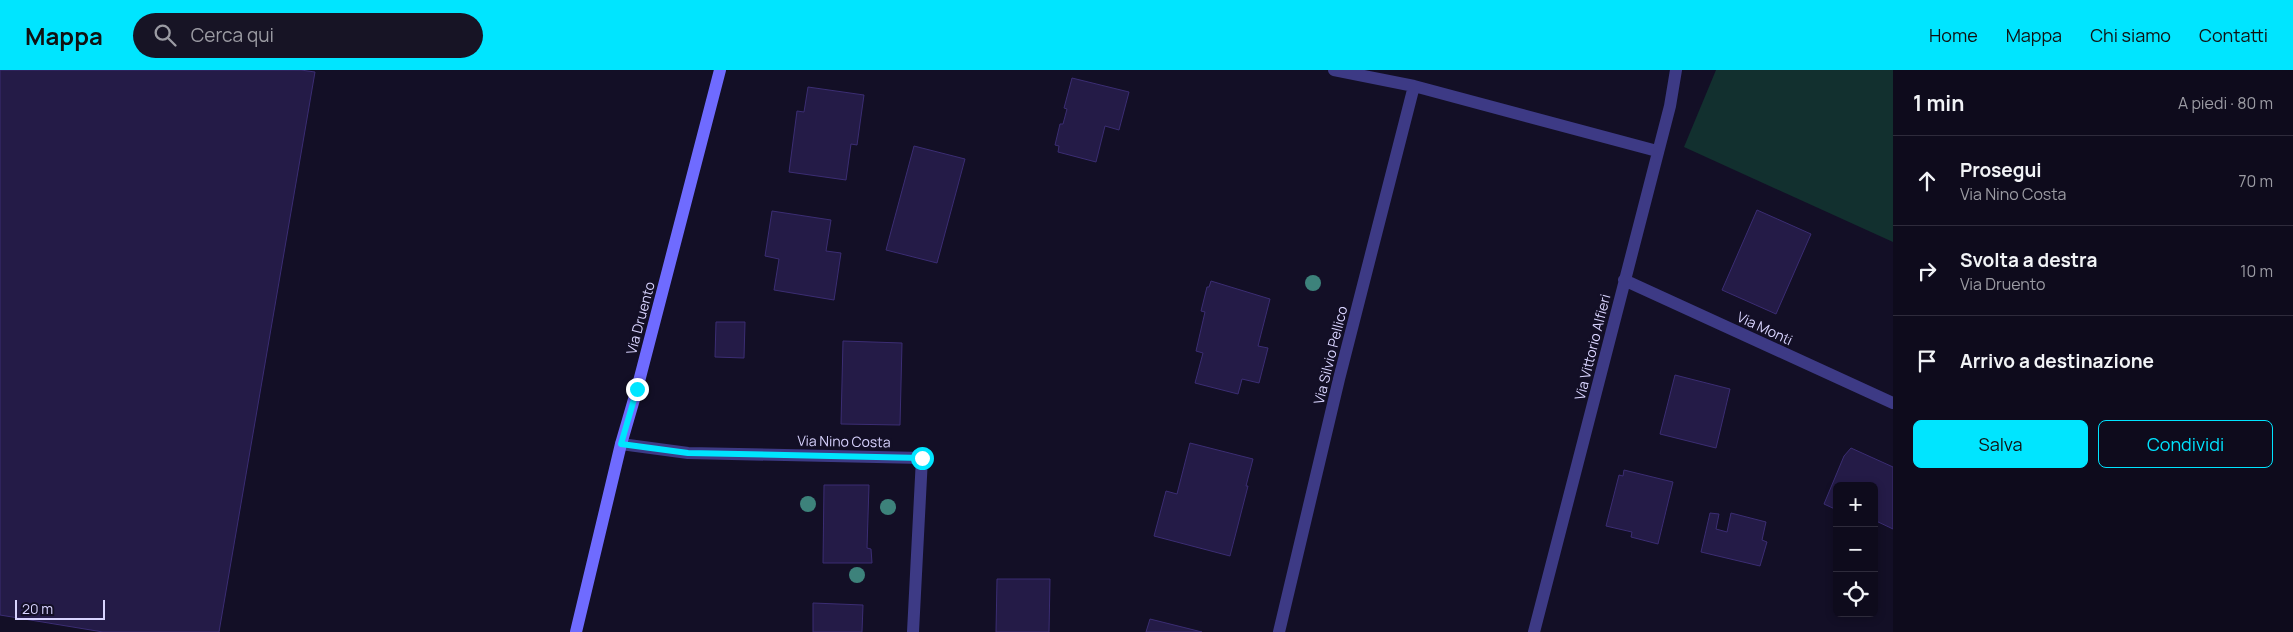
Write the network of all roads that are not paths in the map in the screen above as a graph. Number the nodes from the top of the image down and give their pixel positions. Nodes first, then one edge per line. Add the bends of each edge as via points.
1 (720, 70) edge
2 (1334, 70) edge
3 (1676, 70) edge
4 (1414, 86) junction
5 (1657, 151) junction
6 (1624, 280) junction
7 (1893, 403) edge
8 (621, 444) junction
9 (576, 632) edge
10 (913, 632) edge
11 (1279, 632) edge
12 (1534, 632) edge

1 - 8 street, Via Druento
2 - 4 street
3 - 5 street, Via Vittorio Alfieri
4 - 5 street
4 - 11 street, Via Silvio Pellico
5 - 6 street, Via Vittorio Alfieri
6 - 7 street, Via Monti
6 - 12 street, Via Vittorio Alfieri
8 - 9 street, Via Druento
8 - 10 street, Via Nino Costa via 688,453 922,458

